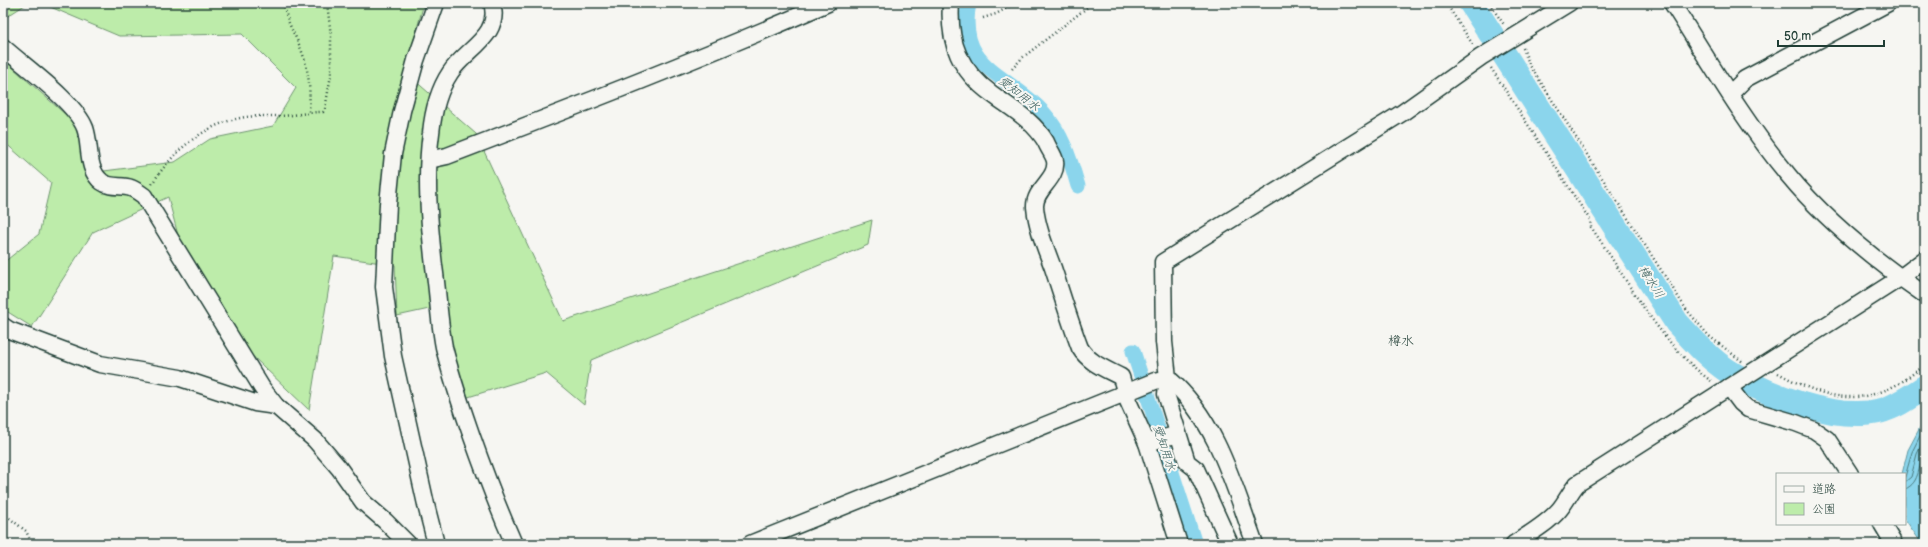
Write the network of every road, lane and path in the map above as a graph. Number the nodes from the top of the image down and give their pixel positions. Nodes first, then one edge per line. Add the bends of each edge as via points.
1 (283, 3) edge
2 (327, 3) edge
3 (436, 3) edge
4 (492, 3) edge
5 (828, 3) edge
6 (951, 3) edge
7 (1015, 3) edge
8 (1093, 3) edge
9 (1446, 3) edge
10 (1489, 3) edge
11 (1569, 3) edge
12 (1672, 3) edge
13 (1888, 3) edge
14 (983, 18) dead end
15 (1511, 38) junction
16 (3, 47) edge
17 (1481, 57) junction
18 (1012, 69) dead end
19 (1730, 94) junction
20 (309, 112) junction
21 (429, 160) junction
22 (144, 196) junction
23 (1925, 259) edge
24 (1900, 278) junction
25 (1925, 295) edge
26 (3, 326) edge
27 (1925, 366) edge
28 (1756, 369) junction
29 (1161, 380) junction
30 (1729, 387) junction
31 (1127, 392) junction
32 (276, 406) junction
33 (1178, 434) junction
34 (1147, 443) junction
35 (1849, 473) edge
36 (3, 513) edge
37 (1883, 525) edge
38 (32, 544) edge
39 (408, 544) edge
40 (436, 544) edge
41 (514, 544) edge
42 (750, 544) edge
43 (1179, 544) edge
44 (1230, 544) edge
45 (1255, 544) edge
46 (1514, 544) edge
47 (1893, 544) edge

1 - 20 path via 288,24 296,38 308,73
2 - 20 path via 331,36 331,75 325,109 323,112
3 - 40 street via 416,60 393,154 384,287 393,356
4 - 21 street via 494,23 486,37 464,56 442,87 431,134
5 - 21 street via 640,82 447,156
6 - 31 street via 951,32 963,65 992,94 1033,125 1045,141 1055,162 1054,172 1038,193 1035,205 1038,222 1084,356 1121,377
7 - 14 path
8 - 18 path via 1022,58
9 - 17 path
10 - 15 path
11 - 15 street
12 - 19 street
13 - 19 street via 1745,79
15 - 17 street
15 - 28 path via 1520,40 1529,64 1686,309 1721,346
16 - 22 street via 74,110 85,128 92,165 102,182 132,188
17 - 29 street via 1402,113 1163,262 1164,342
17 - 30 path via 1501,82 1590,220 1591,227 1667,341
19 - 24 street via 1789,177 1817,207
20 - 22 path via 245,117 206,131 190,140 171,159
21 - 41 street via 430,231 444,346 453,382 494,498
22 - 32 street via 262,388
23 - 24 street
24 - 25 street
24 - 28 street
26 - 32 street via 100,364 180,378 255,403
27 - 28 path via 1896,386 1865,397 1849,398 1817,392
28 - 30 street
29 - 31 street
29 - 33 street
29 - 45 street via 1180,388 1196,408 1219,447
30 - 35 street via 1748,409 1796,423 1822,435
30 - 46 street via 1577,484 1551,518
31 - 34 street
31 - 42 street
32 - 39 street via 315,440 363,502
33 - 34 street
33 - 44 street via 1186,462 1196,469
34 - 43 street
36 - 38 path via 26,531
37 - 47 street

